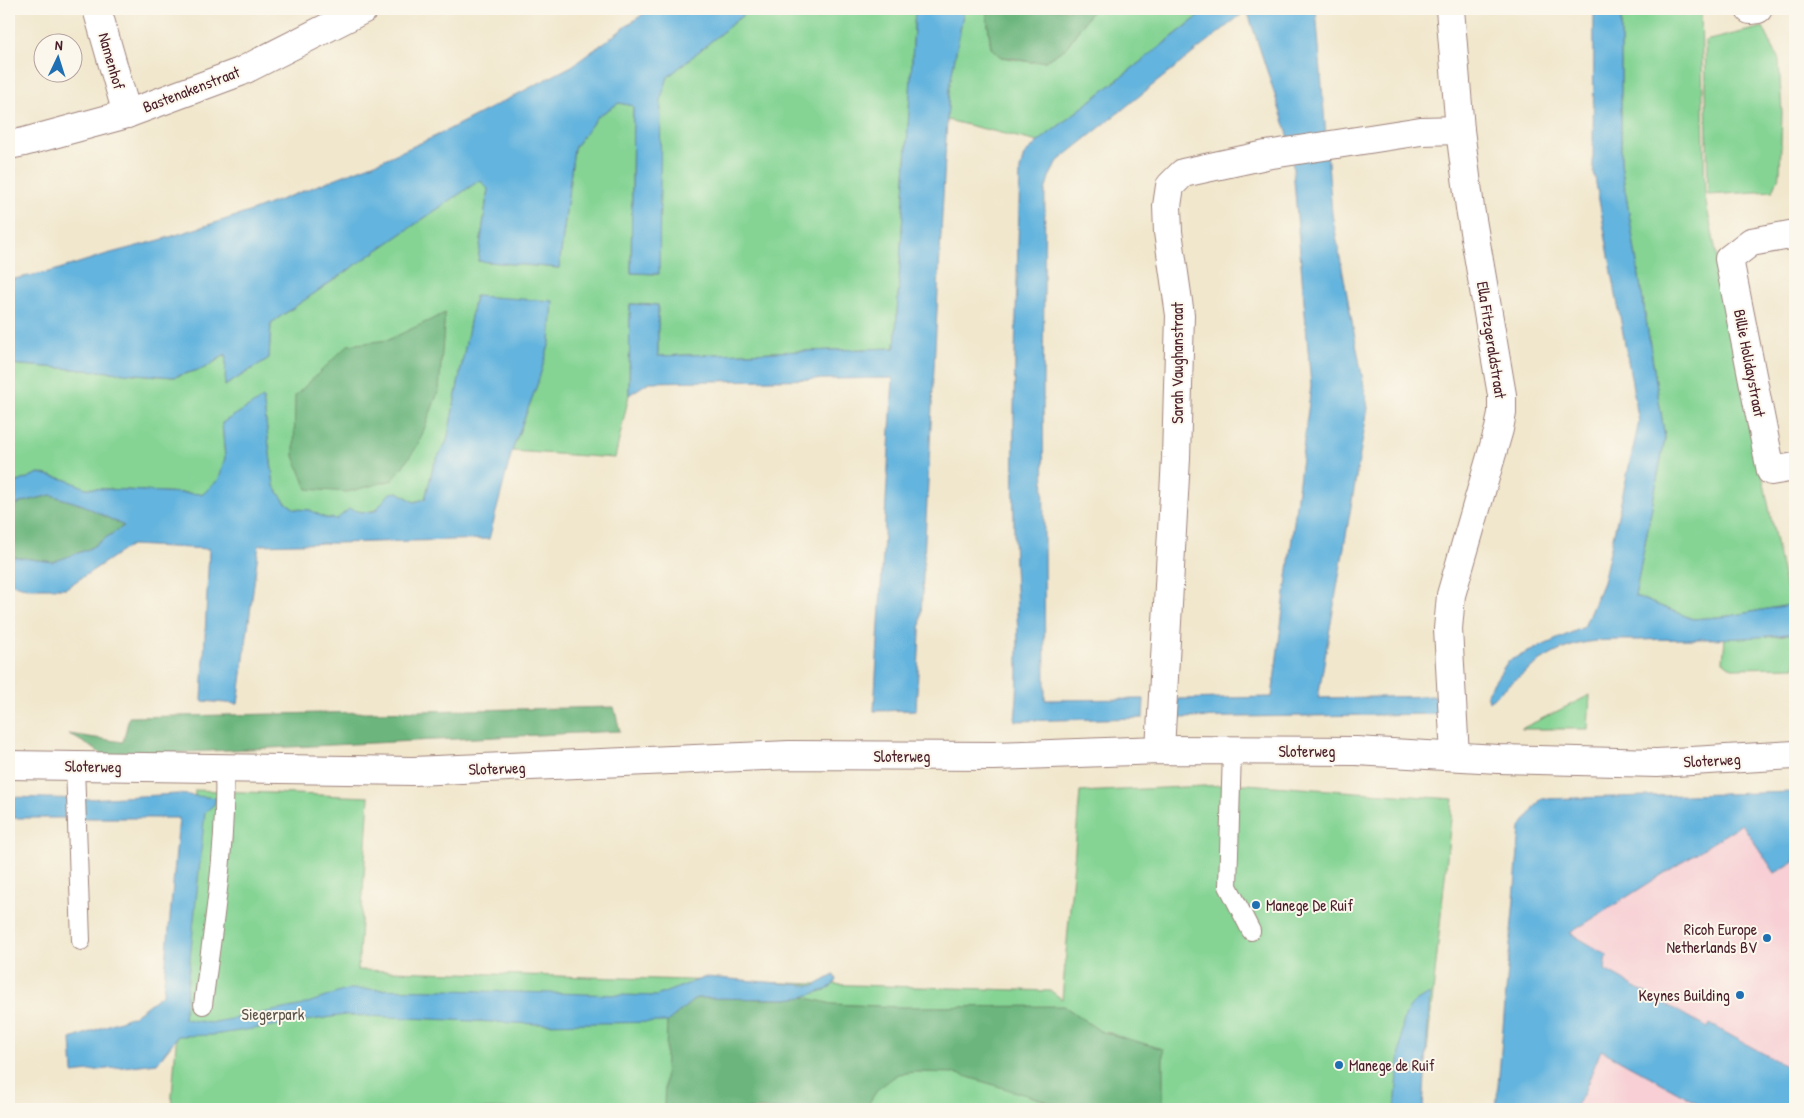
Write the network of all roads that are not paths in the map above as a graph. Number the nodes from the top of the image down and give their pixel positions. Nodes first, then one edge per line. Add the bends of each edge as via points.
1 (97, 9) edge
2 (364, 9) edge
3 (1450, 9) edge
4 (127, 114) junction
5 (1460, 130) junction
6 (9, 145) edge
7 (1795, 234) edge
8 (1795, 467) edge
9 (1160, 750) junction
10 (1232, 751) junction
11 (1795, 755) edge
12 (1455, 756) junction
13 (9, 765) edge
14 (224, 767) junction
15 (75, 778) junction
16 (1251, 931) dead end
17 (81, 941) dead end
18 (204, 1005) dead end

1 - 4 street, Namenhof
2 - 4 street, Bastenakenstraat via 240,72
3 - 5 street, Ella Fitzgeraldstraat
4 - 6 street, Bastenakenstraat
5 - 9 street, Sarah Vaughanstraat via 1422,131 1266,155 1183,173 1170,186 1168,232 1180,316 1176,458
5 - 12 street, Ella Fitzgeraldstraat via 1502,395 1499,429 1451,595 1448,629
7 - 8 street, Billie Holidaystraat via 1751,242 1729,259 1771,471
9 - 10 street, Sloterweg
9 - 14 street, Sloterweg via 994,756 789,755 413,771
10 - 12 street, Sloterweg via 1356,751
10 - 16 lane via 1228,886
11 - 12 street, Sloterweg via 1658,763
13 - 15 street, Sloterweg
14 - 15 street, Sloterweg
14 - 18 lane via 223,843
15 - 17 lane

